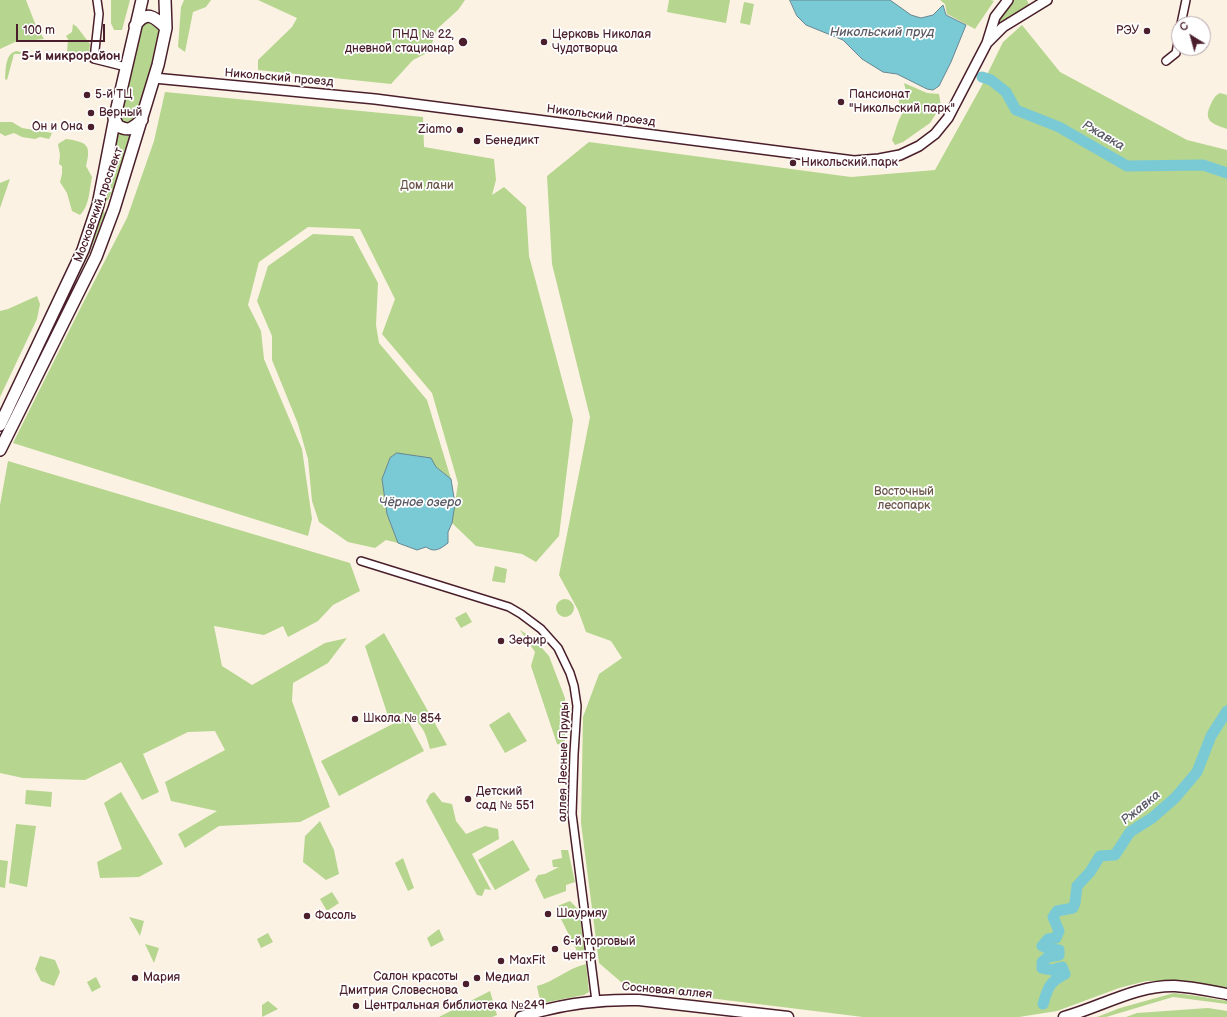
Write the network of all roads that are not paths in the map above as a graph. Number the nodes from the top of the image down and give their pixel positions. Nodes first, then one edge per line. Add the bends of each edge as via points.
1 (97, 0) edge
2 (142, 0) edge
3 (165, 0) edge
4 (172, 0) edge
5 (1008, 0) edge
6 (1186, 0) edge
7 (1041, 2) edge
8 (1183, 16) edge
9 (135, 27) junction
10 (166, 28) junction
11 (987, 43) junction
12 (1172, 56) edge
13 (1166, 61) dead end
14 (126, 67) junction
15 (154, 78) junction
16 (114, 118) junction
17 (142, 120) junction
18 (98, 205) junction
19 (114, 209) junction
20 (14, 408) junction
21 (0, 425) edge
22 (0, 450) edge
23 (361, 561) dead end
24 (1227, 994) edge
25 (596, 1001) junction
26 (521, 1017) edge
27 (788, 1017) edge
28 (1064, 1017) edge

1 - 14 street via 94,59
2 - 9 main road, Московский проспект
3 - 10 main road, Московский проспект
4 - 10 main road
5 - 11 street, Никольский проезд via 995,18
6 - 8 street
7 - 11 street, Никольский проезд via 1003,27
9 - 10 main road via 140,19 150,16
9 - 14 main road, Московский проспект
10 - 15 main road, Московский проспект
11 - 15 street, Никольский проезд via 948,118 935,134 919,146 900,155 854,161 375,99
12 - 13 street
14 - 16 main road, Московский проспект
15 - 17 main road, Московский проспект
16 - 17 main road via 118,126 124,130 131,129
16 - 18 main road, Московский проспект
17 - 19 main road, Московский проспект
18 - 19 main road
18 - 20 main road, Московский проспект via 83,250
19 - 20 main road, Московский проспект via 96,257
20 - 21 main road, Московский проспект
20 - 22 main road, Московский проспект
23 - 25 street, аллея Лесные Пруды via 509,607 541,629 558,648 570,673 578,706 572,814
24 - 28 main road via 1175,986 1152,989 1125,995
25 - 26 main road, Сосновая аллея via 542,1010
25 - 27 main road, Сосновая аллея via 639,1000

